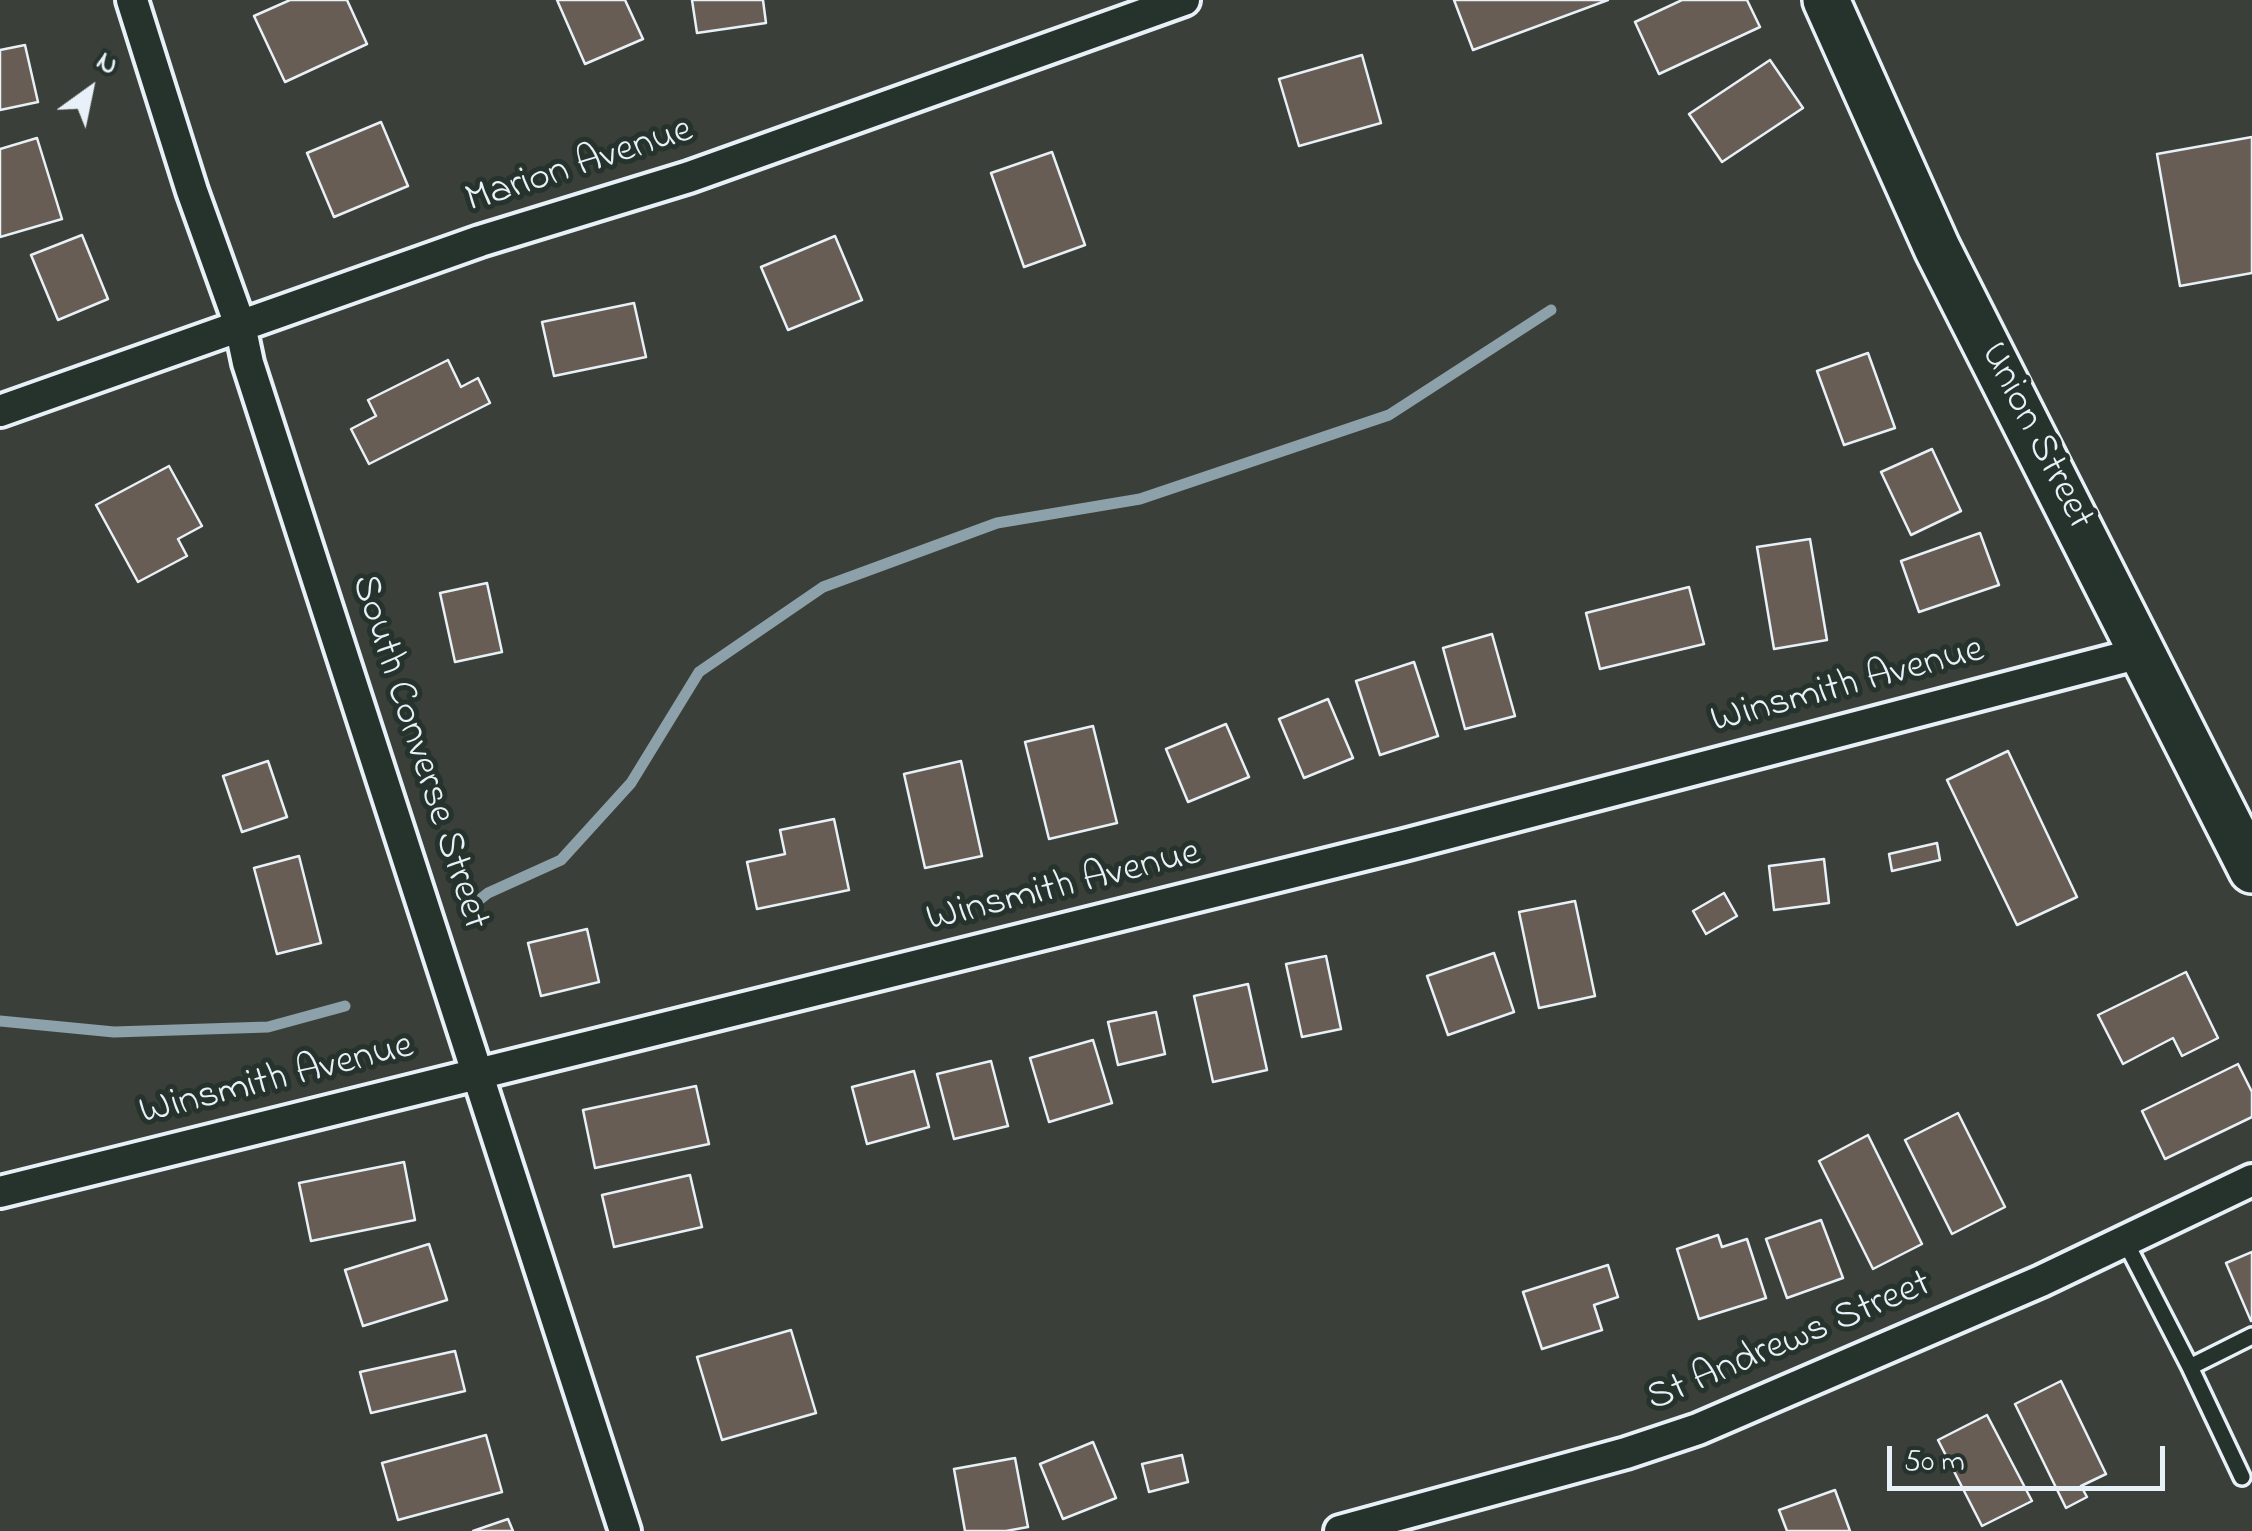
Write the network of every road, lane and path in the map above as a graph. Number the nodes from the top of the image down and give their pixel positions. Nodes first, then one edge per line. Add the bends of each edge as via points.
1 (132, 0) edge
2 (1184, 0) edge
3 (1826, 0) edge
4 (240, 326) junction
5 (0, 411) edge
6 (2144, 652) junction
7 (2252, 870) edge
8 (479, 1074) junction
9 (2252, 1180) edge
10 (0, 1192) edge
11 (2125, 1241) junction
12 (2252, 1336) edge
13 (2190, 1367) junction
14 (2242, 1478) dead end
15 (625, 1531) edge
16 (1340, 1531) edge

1 - 4 street, South Converse Street
2 - 4 street, Marion Avenue via 689,177 480,241
3 - 6 main road, Union Street via 1937,248
4 - 5 street, Marion Avenue
4 - 8 street, South Converse Street
6 - 7 main road, Union Street
6 - 8 street, Winsmith Avenue via 1385,850
8 - 10 street, Winsmith Avenue
8 - 15 street, South Converse Street
9 - 11 street, St Andrews Street
11 - 13 lane
11 - 16 street, St Andrews Street via 1698,1429
12 - 13 lane
13 - 14 lane

